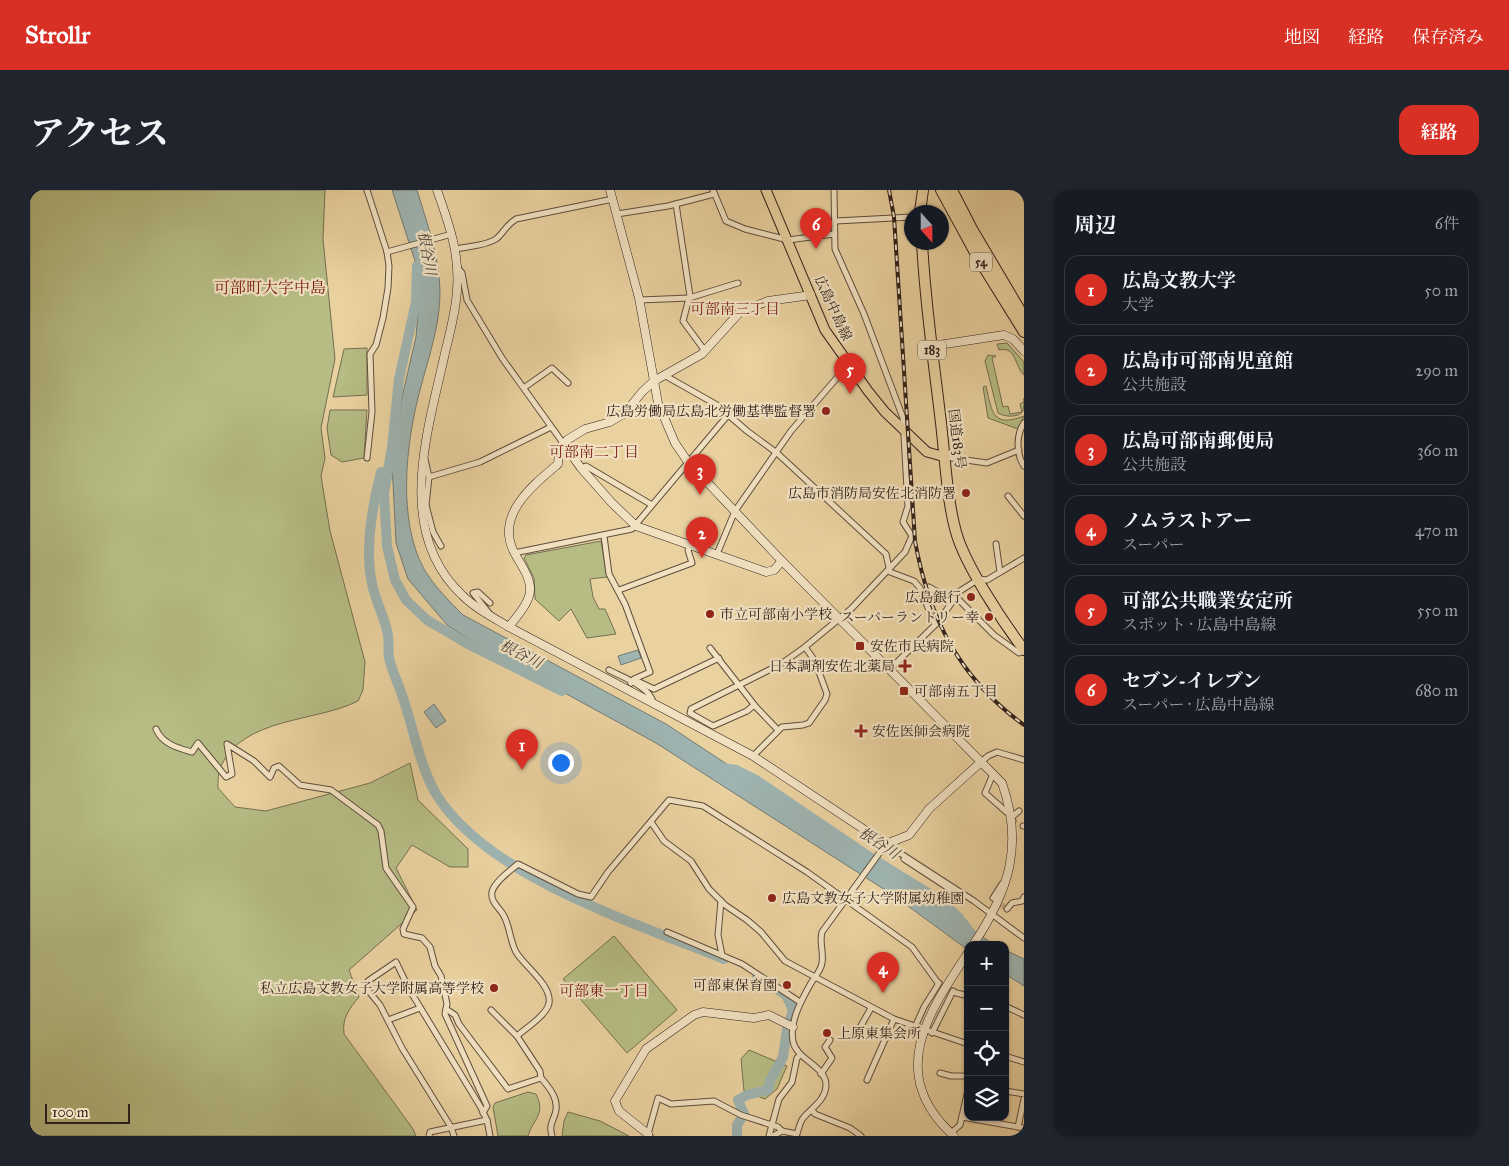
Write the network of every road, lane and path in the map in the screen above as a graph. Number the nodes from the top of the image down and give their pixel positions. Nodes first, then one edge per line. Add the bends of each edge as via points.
1 (367, 190) edge
2 (438, 190) edge
3 (610, 190) edge
4 (766, 190) edge
5 (834, 190) edge
6 (923, 190) edge
7 (941, 190) edge
8 (952, 190) edge
9 (713, 192) edge
10 (613, 199) junction
11 (676, 204) junction
12 (921, 205) edge
13 (617, 214) junction
14 (904, 217) edge
15 (836, 221) junction
16 (834, 234) junction
17 (450, 235) junction
18 (788, 240) junction
19 (456, 249) junction
20 (923, 250) edge
21 (388, 251) junction
22 (458, 268) junction
23 (738, 283) dead end
24 (811, 295) junction
25 (690, 297) junction
26 (640, 300) junction
27 (1024, 317) edge
28 (1024, 332) edge
29 (932, 346) junction
30 (705, 351) junction
31 (1024, 352) edge
32 (848, 364) junction
33 (664, 375) junction
34 (654, 382) junction
35 (568, 383) dead end
36 (525, 388) junction
37 (728, 415) junction
38 (1024, 423) edge
39 (551, 427) junction
40 (903, 430) junction
41 (1022, 432) edge
42 (563, 443) junction
43 (1019, 450) junction
44 (777, 453) junction
45 (424, 457) junction
46 (945, 457) junction
47 (367, 458) dead end
48 (688, 462) junction
49 (1024, 466) edge
50 (581, 468) junction
51 (429, 477) junction
52 (1008, 496) dead end
53 (424, 505) junction
54 (652, 505) junction
55 (735, 511) junction
56 (1024, 516) edge
57 (636, 526) junction
58 (604, 536) junction
59 (996, 544) dead end
60 (690, 545) junction
61 (441, 546) dead end
62 (514, 553) junction
63 (717, 554) junction
64 (1024, 558) edge
65 (782, 561) junction
66 (888, 569) junction
67 (1000, 572) junction
68 (979, 580) junction
69 (929, 586) dead end
70 (619, 590) junction
71 (953, 598) junction
72 (490, 603) dead end
73 (492, 617) junction
74 (839, 619) junction
75 (935, 625) junction
76 (509, 627) junction
77 (805, 647) junction
78 (710, 648) dead end
79 (1024, 651) edge
80 (719, 658) junction
81 (890, 669) junction
82 (609, 670) dead end
83 (631, 683) junction
84 (739, 683) junction
85 (654, 703) junction
86 (754, 705) junction
87 (156, 729) dead end
88 (778, 730) junction
89 (754, 756) junction
90 (1024, 760) edge
91 (981, 762) junction
92 (993, 774) junction
93 (1016, 814) junction
94 (651, 822) junction
95 (1024, 826) edge
96 (1024, 833) edge
97 (883, 847) junction
98 (1015, 878) dead end
99 (1024, 897) edge
100 (993, 898) dead end
101 (845, 899) junction
102 (721, 901) junction
103 (1006, 909) dead end
104 (992, 917) junction
105 (667, 932) dead end
106 (1024, 938) edge
107 (977, 941) edge
108 (722, 955) junction
109 (964, 959) edge
110 (815, 977) junction
111 (964, 995) edge
112 (800, 1002) junction
113 (420, 1008) junction
114 (871, 1008) junction
115 (1009, 1008) edge
116 (446, 1009) junction
117 (491, 1010) dead end
118 (1024, 1015) edge
119 (894, 1018) junction
120 (388, 1020) junction
121 (790, 1025) junction
122 (919, 1028) junction
123 (858, 1031) dead end
124 (932, 1033) junction
125 (516, 1036) junction
126 (830, 1040) dead end
127 (964, 1043) edge
128 (800, 1055) junction
129 (1009, 1057) edge
130 (1024, 1062) edge
131 (940, 1073) dead end
132 (821, 1074) junction
133 (964, 1076) edge
134 (541, 1078) junction
135 (867, 1080) dead end
136 (1009, 1092) edge
137 (1024, 1094) edge
138 (1024, 1100) edge
139 (964, 1108) edge
140 (812, 1110) junction
141 (483, 1113) junction
142 (962, 1117) junction
143 (487, 1120) junction
144 (771, 1125) junction
145 (451, 1127) junction
146 (1021, 1128) edge
147 (782, 1131) junction
148 (650, 1135) edge
149 (797, 1135) edge
150 (952, 1135) edge
151 (429, 1136) edge
152 (454, 1136) edge
153 (490, 1136) edge
154 (552, 1136) edge
155 (771, 1136) edge
156 (862, 1136) edge

1 - 21 street
2 - 17 street
3 - 10 street
4 - 18 main road, 広島中島線
5 - 15 street
6 - 12 highway
7 - 28 highway, 54
8 - 27 highway, 54
9 - 11 street
9 - 18 street via 726,221
10 - 13 street
10 - 19 street via 516,219 492,241
11 - 13 street
11 - 25 street
13 - 26 street
14 - 15 street
15 - 16 street
16 - 18 street
16 - 40 street via 836,249 903,418
17 - 19 street
17 - 21 street
18 - 24 main road, 広島中島線
19 - 22 street
20 - 29 highway, 国道183号 / 183
21 - 47 street via 388,288 376,345 370,354 372,412
22 - 36 street via 462,273 466,300
22 - 45 street via 451,326
23 - 25 street
24 - 30 street via 750,307 731,321
24 - 32 main road, 広島中島線 via 825,330
25 - 26 street
25 - 30 street via 683,321
26 - 34 street
29 - 31 street via 1004,335 1013,339
29 - 46 highway, 国道183号 / 183
30 - 33 street
32 - 40 main road, 広島中島線
32 - 44 street via 812,404
33 - 34 street
33 - 37 street via 717,405
34 - 42 street via 626,413 610,422 585,429
34 - 48 street via 665,422
35 - 36 street via 552,368
36 - 39 street
37 - 44 street
37 - 48 street
38 - 41 street
39 - 42 street
39 - 51 street via 480,462
40 - 46 main road, 広島中島線 via 926,452
40 - 66 street via 908,506 903,522 912,536 905,552
41 - 43 street
42 - 50 street
42 - 62 street via 558,464 528,489 515,509 509,536
43 - 46 street via 987,463
43 - 49 street
44 - 55 street
44 - 66 street via 886,554
45 - 51 street
45 - 53 street
46 - 68 highway, 国道183号 / 183 via 955,531
48 - 54 street
48 - 55 street
50 - 54 street via 586,466
50 - 57 street
51 - 53 street
52 - 56 street
53 - 61 street
53 - 73 street via 427,538 450,582
54 - 57 street
55 - 63 street
55 - 65 street
57 - 58 street
57 - 60 street
58 - 62 street
58 - 70 street via 609,574
59 - 67 street
60 - 63 street
60 - 70 street via 688,550 692,563
62 - 76 street via 527,576 530,592
63 - 65 street via 766,572 774,570
64 - 67 street
65 - 74 street
66 - 74 street
66 - 75 street via 914,581 920,588
67 - 68 street via 987,580
68 - 71 street
68 - 79 highway, 国道183号 / 183
69 - 71 street
70 - 83 street via 650,672
71 - 75 street
71 - 79 street via 1019,654
72 - 73 street via 478,592 473,593
73 - 76 street
74 - 77 street
74 - 81 street
75 - 81 street
76 - 85 street
77 - 84 street via 781,664
77 - 88 street via 815,661 827,694 809,722
78 - 80 street
80 - 83 street via 654,689
80 - 84 street
81 - 91 street
82 - 83 street
83 - 85 street via 646,691
84 - 86 street
84 - 86 street via 691,709 690,714 713,726
85 - 89 street
86 - 88 street
87 - 116 street via 166,742 183,750 192,752 198,743 226,777 232,774 227,744 254,761 270,777 274,768 279,766 300,785 330,790 374,821 381,831 386,868 413,907 403,929 404,934 422,938 430,947 443,983
88 - 89 street
89 - 97 street
90 - 91 street via 994,752
91 - 92 street
91 - 97 street via 929,810 910,835
92 - 93 street via 1009,792
92 - 93 street via 984,793
93 - 95 street
93 - 100 street via 1013,858
94 - 101 street via 669,800 703,806
94 - 102 street via 664,841 691,862
94 - 125 street via 591,897 515,866 495,887 492,893 494,902 504,915 516,952 538,977 548,995 549,1004 544,1011
95 - 96 street
97 - 101 street
97 - 104 street
98 - 104 street
99 - 103 street
101 - 110 street via 822,932 822,963
101 - 122 street via 912,947 938,983
102 - 108 street via 718,935
102 - 110 street via 747,920 785,960
104 - 106 street
104 - 107 street
105 - 108 street
108 - 112 street via 742,964
109 - 122 street
110 - 112 street
110 - 114 street
111 - 124 street via 953,991
112 - 121 street
113 - 120 street
113 - 120 street via 396,962 368,981 367,989
113 - 141 street
114 - 119 street
114 - 123 street
115 - 118 street
116 - 134 street via 455,1015 508,1089
116 - 141 street via 445,1014 487,1106
117 - 125 street
119 - 122 street
119 - 135 street
120 - 145 street
121 - 128 street via 792,1039
121 - 148 street via 769,1015 754,1018 703,1012 646,1049 615,1101 619,1111
122 - 124 street
122 - 150 street via 919,1080 927,1102
124 - 127 street
125 - 134 street via 540,1071
126 - 132 street via 825,1047 832,1058
128 - 132 street
128 - 144 street via 792,1082 779,1099
129 - 130 street
131 - 133 street
132 - 140 street via 826,1085
134 - 154 street via 555,1099 556,1110 550,1129
136 - 137 street
138 - 146 street
139 - 142 street
140 - 149 street via 801,1121
140 - 156 street
141 - 143 street
142 - 146 street
142 - 150 street
143 - 145 street
143 - 153 street
144 - 147 street
144 - 148 street via 714,1101 671,1104 658,1098
144 - 155 street
145 - 151 street via 430,1132
145 - 152 street
147 - 149 street
147 - 155 street

